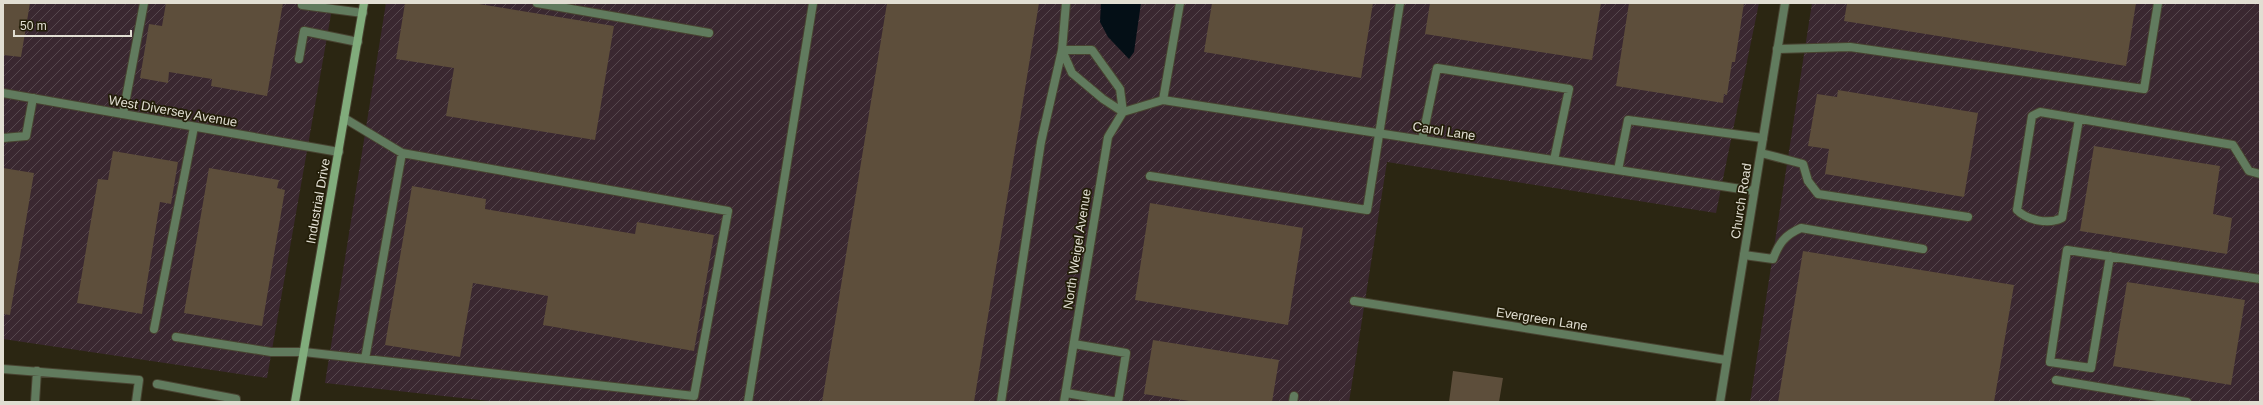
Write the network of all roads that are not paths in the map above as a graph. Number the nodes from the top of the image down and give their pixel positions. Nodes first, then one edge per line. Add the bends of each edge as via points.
1 (144, 3) edge
2 (364, 3) edge
3 (537, 3) edge
4 (813, 3) edge
5 (1066, 3) edge
6 (1180, 3) edge
7 (1400, 3) edge
8 (1785, 3) edge
9 (2158, 3) edge
10 (302, 5) dead end
11 (362, 13) junction
12 (709, 32) dead end
13 (358, 42) junction
14 (1777, 49) junction
15 (1062, 50) junction
16 (299, 59) dead end
17 (3, 93) edge
18 (33, 98) junction
19 (1163, 100) junction
20 (1127, 111) junction
21 (123, 114) junction
22 (344, 118) junction
23 (2079, 119) junction
24 (194, 127) junction
25 (1380, 134) junction
26 (3, 138) edge
27 (1763, 138) junction
28 (1422, 140) junction
29 (339, 152) junction
30 (402, 153) junction
31 (1761, 153) junction
32 (1554, 160) junction
33 (1618, 170) junction
34 (2260, 174) edge
35 (1150, 176) dead end
36 (1754, 191) junction
37 (1968, 217) dead end
38 (1923, 249) dead end
39 (1744, 255) junction
40 (2110, 256) junction
41 (2260, 279) edge
42 (1354, 301) dead end
43 (154, 329) dead end
44 (176, 338) dead end
45 (1074, 344) junction
46 (304, 352) junction
47 (364, 359) junction
48 (1726, 360) junction
49 (3, 369) edge
50 (37, 371) junction
51 (2056, 380) dead end
52 (157, 384) dead end
53 (1066, 393) junction
54 (35, 402) edge
55 (136, 402) edge
56 (236, 402) edge
57 (295, 402) edge
58 (748, 402) edge
59 (1001, 402) edge
60 (1064, 402) edge
61 (1118, 402) edge
62 (1722, 402) edge
63 (2187, 402) edge

1 - 21 street
2 - 11 street, Industrial Drive
3 - 12 street
4 - 58 street
5 - 15 street
6 - 19 street
7 - 25 street
8 - 14 street, Church Road
9 - 14 street via 2144,89 1850,47
10 - 11 street
11 - 13 street, Industrial Drive
13 - 16 street via 304,31
13 - 22 street, Industrial Drive
14 - 27 street, Church Road
15 - 20 street via 1072,73 1103,99
15 - 20 street via 1092,50 1120,89
15 - 59 street via 1041,142
17 - 18 street, West Diversey Avenue
18 - 21 street, West Diversey Avenue
18 - 26 street via 26,136
19 - 20 street, Carol Lane
19 - 25 street, Carol Lane
20 - 45 street, North Weigel Avenue via 1108,137
21 - 24 street, West Diversey Avenue
22 - 29 street, Industrial Drive
22 - 30 street
23 - 23 street via 2040,112 2032,116 2017,210 2024,217 2053,222 2062,218
23 - 34 street via 2233,145 2250,171
24 - 29 street, West Diversey Avenue
24 - 43 street
25 - 28 street, Carol Lane
25 - 35 street via 1367,210
27 - 31 street, Church Road
27 - 33 street via 1628,120
28 - 32 street, Carol Lane
28 - 32 street via 1437,68 1569,89
29 - 46 street, Industrial Drive
30 - 47 street
30 - 47 street via 728,211 694,396
31 - 36 street, Church Road
31 - 37 street via 1803,164 1808,180 1818,194
32 - 33 street, Carol Lane
33 - 36 street, Carol Lane
36 - 39 street, Church Road
38 - 39 street via 1801,228 1790,233 1778,245 1774,258
39 - 48 street, Church Road
40 - 40 street via 2067,250 2050,362 2091,368
40 - 41 street
42 - 48 street, Evergreen Lane
44 - 46 street via 272,352
45 - 53 street, North Weigel Avenue
45 - 61 street via 1126,353
46 - 47 street
46 - 57 street, Industrial Drive
48 - 62 street, Church Road
49 - 50 street
50 - 54 street
50 - 55 street via 139,380
51 - 63 street
52 - 56 street via 236,399
53 - 60 street, North Weigel Avenue
53 - 61 street

